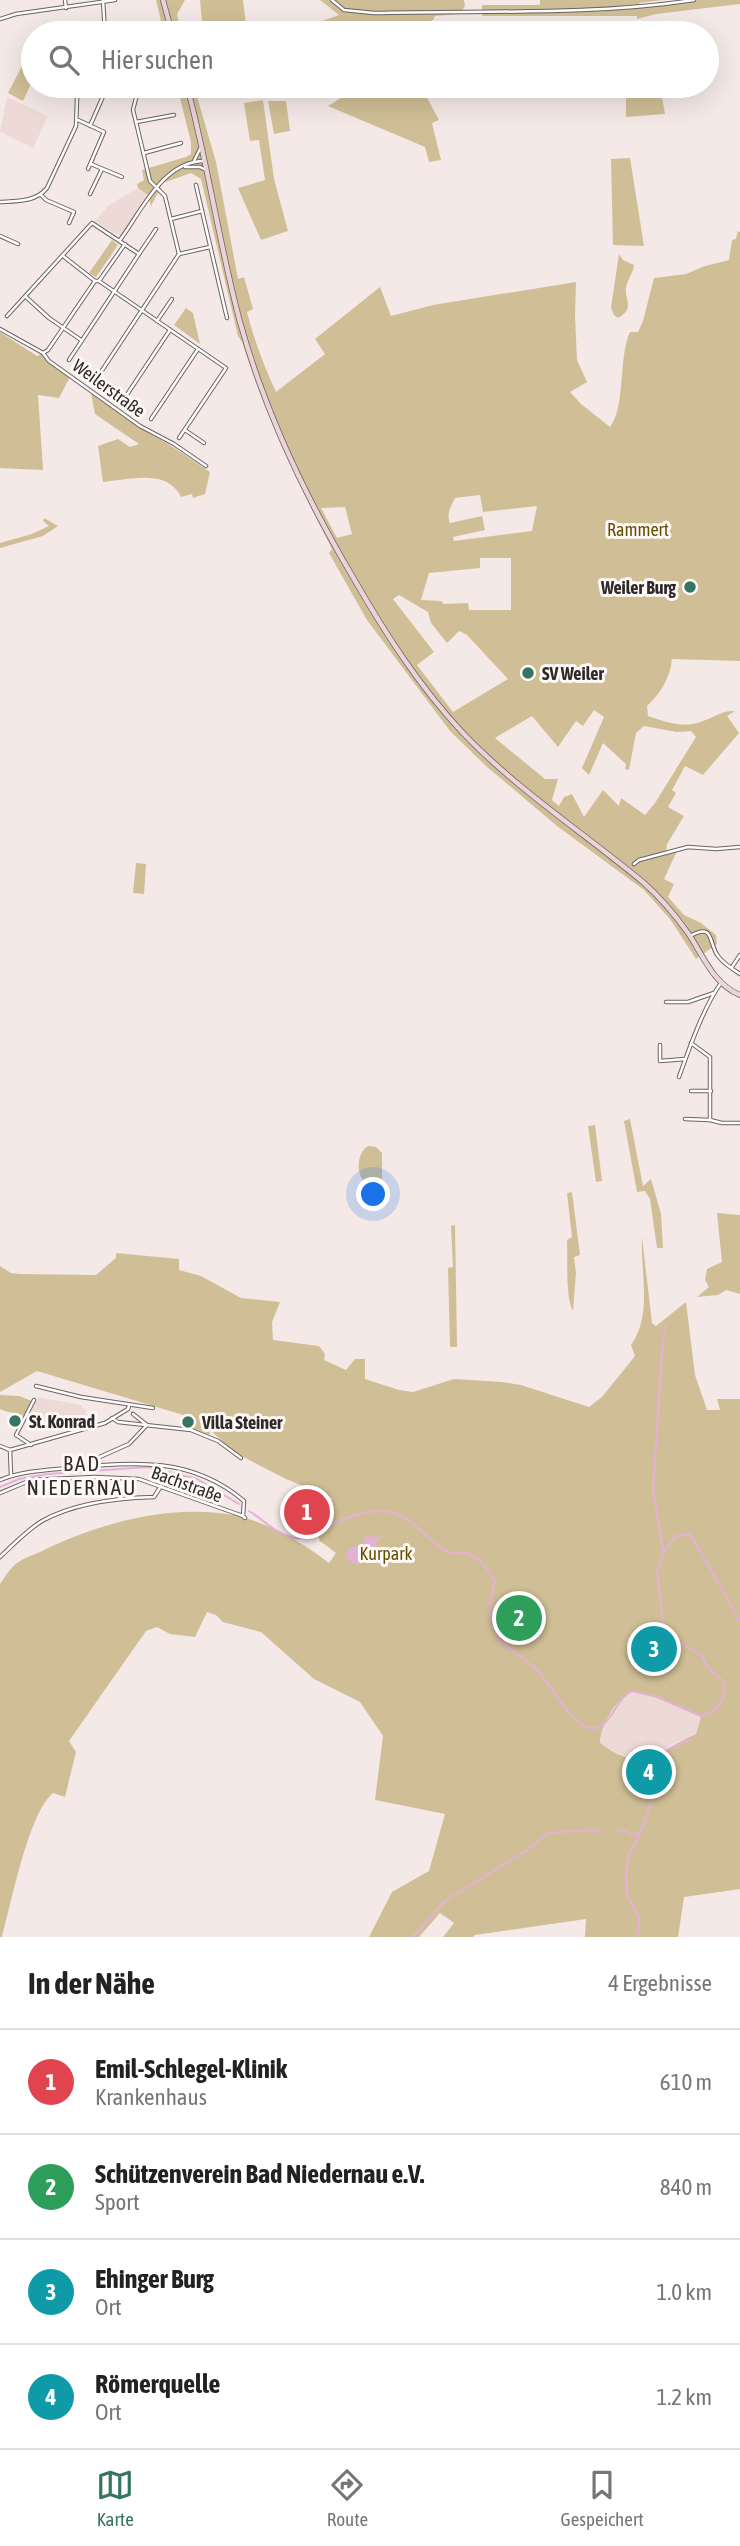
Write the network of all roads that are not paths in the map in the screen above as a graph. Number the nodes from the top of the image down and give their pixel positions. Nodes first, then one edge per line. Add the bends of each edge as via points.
1 (65, 0) edge
2 (115, 0) edge
3 (163, 0) edge
4 (332, 0) edge
5 (694, 0) edge
6 (103, 1) edge
7 (672, 1) edge
8 (66, 8) junction
9 (0, 19) edge
10 (104, 21) edge
11 (169, 21) edge
12 (79, 98) edge
13 (102, 98) edge
14 (136, 98) edge
15 (190, 98) edge
16 (174, 114) dead end
17 (78, 120) junction
18 (135, 122) junction
19 (90, 125) junction
20 (201, 138) junction
21 (181, 143) dead end
22 (143, 153) junction
23 (194, 161) junction
24 (206, 161) junction
25 (90, 164) junction
26 (182, 167) junction
27 (194, 167) junction
28 (88, 169) dead end
29 (102, 169) junction
30 (122, 177) dead end
31 (209, 179) junction
32 (196, 185) dead end
33 (157, 188) junction
34 (90, 194) dead end
35 (41, 195) junction
36 (0, 202) edge
37 (202, 211) junction
38 (171, 219) junction
39 (69, 223) dead end
40 (156, 229) dead end
41 (0, 236) edge
42 (120, 240) junction
43 (18, 244) dead end
44 (125, 244) junction
45 (210, 247) junction
46 (139, 254) junction
47 (180, 254) junction
48 (64, 256) junction
49 (97, 281) junction
50 (113, 291) junction
51 (26, 297) junction
52 (172, 299) dead end
53 (142, 311) junction
54 (7, 316) dead end
55 (227, 318) dead end
56 (157, 321) junction
57 (63, 328) junction
58 (0, 329) edge
59 (170, 330) junction
60 (81, 340) junction
61 (198, 349) junction
62 (43, 353) junction
63 (69, 360) dead end
64 (95, 381) dead end
65 (122, 402) dead end
66 (151, 419) dead end
67 (186, 430) junction
68 (179, 438) dead end
69 (204, 443) dead end
70 (206, 466) dead end
71 (740, 846) edge
72 (634, 864) dead end
73 (691, 938) junction
74 (740, 955) edge
75 (731, 968) junction
76 (740, 974) edge
77 (721, 983) junction
78 (714, 993) junction
79 (740, 995) edge
80 (666, 1002) dead end
81 (691, 1043) junction
82 (660, 1045) dead end
83 (685, 1059) junction
84 (679, 1077) dead end
85 (691, 1091) dead end
86 (711, 1091) junction
87 (685, 1119) dead end
88 (710, 1120) junction
89 (740, 1123) edge
90 (36, 1386) dead end
91 (34, 1400) dead end
92 (129, 1406) junction
93 (153, 1408) dead end
94 (133, 1414) dead end
95 (112, 1419) junction
96 (147, 1425) junction
97 (31, 1445) junction
98 (0, 1446) edge
99 (10, 1450) junction
100 (241, 1458) dead end
101 (92, 1466) junction
102 (11, 1476) junction
103 (0, 1480) edge
104 (161, 1486) junction
105 (0, 1493) edge
106 (0, 1557) edge

1 - 8 street
2 - 6 street
3 - 11 main road
4 - 7 street via 344,10 374,13 588,10
5 - 7 street
6 - 8 street
6 - 10 street
8 - 9 street
12 - 17 street
13 - 19 street
14 - 18 street
15 - 20 main road
16 - 18 street
17 - 19 street
17 - 35 street
18 - 22 street
19 - 25 street via 104,132
20 - 23 street
20 - 24 main road
21 - 22 street
22 - 33 street via 150,181
23 - 24 street
23 - 26 street
24 - 27 street
24 - 31 main road
25 - 28 street
25 - 29 street
26 - 27 street
26 - 33 street
27 - 31 street via 203,168
29 - 30 street
29 - 34 street
31 - 73 main road via 237,309 267,404 317,512 375,616 424,688 473,744 647,886
32 - 37 street
33 - 38 street via 165,196
33 - 42 street
35 - 36 street
35 - 39 street via 74,212
37 - 38 street
37 - 45 street
38 - 47 street
40 - 46 street
41 - 43 street
42 - 44 street
42 - 48 street via 92,223
44 - 46 street
44 - 49 street
45 - 47 street
45 - 55 street
46 - 50 street
47 - 53 street
48 - 49 street
48 - 51 street
49 - 50 street
49 - 57 street
50 - 53 street
50 - 60 street
51 - 54 street
51 - 57 street
52 - 56 street
53 - 56 street
53 - 64 street
56 - 59 street
57 - 60 street
57 - 62 street
58 - 62 street, Weilerstraße
59 - 61 street
59 - 65 street
60 - 63 street
61 - 66 street
61 - 67 street via 226,368
62 - 70 street, Weilerstraße via 141,426
67 - 68 street
67 - 69 street
71 - 72 street via 688,847
73 - 75 street via 702,932 712,936 716,954
73 - 77 main road
74 - 75 street
75 - 76 street
77 - 78 street
77 - 79 main road
78 - 80 street via 688,1003
78 - 81 street
81 - 83 street
81 - 86 street via 710,1057
82 - 83 street via 660,1061
83 - 84 street
85 - 86 street
86 - 88 street
87 - 88 street
88 - 89 street
90 - 92 street
91 - 97 street via 16,1435
92 - 93 street
92 - 95 street
94 - 96 street
95 - 96 street
95 - 97 street
96 - 100 street via 208,1435
96 - 101 street via 129,1444 95,1460
97 - 99 street
98 - 99 street
99 - 102 street
101 - 102 street
101 - 104 street, Bachstraße via 153,1463 196,1473 242,1500 244,1517
102 - 103 street
104 - 105 street, Bachstraße via 139,1479 68,1478 31,1480
104 - 106 street via 154,1497 107,1501 43,1521

